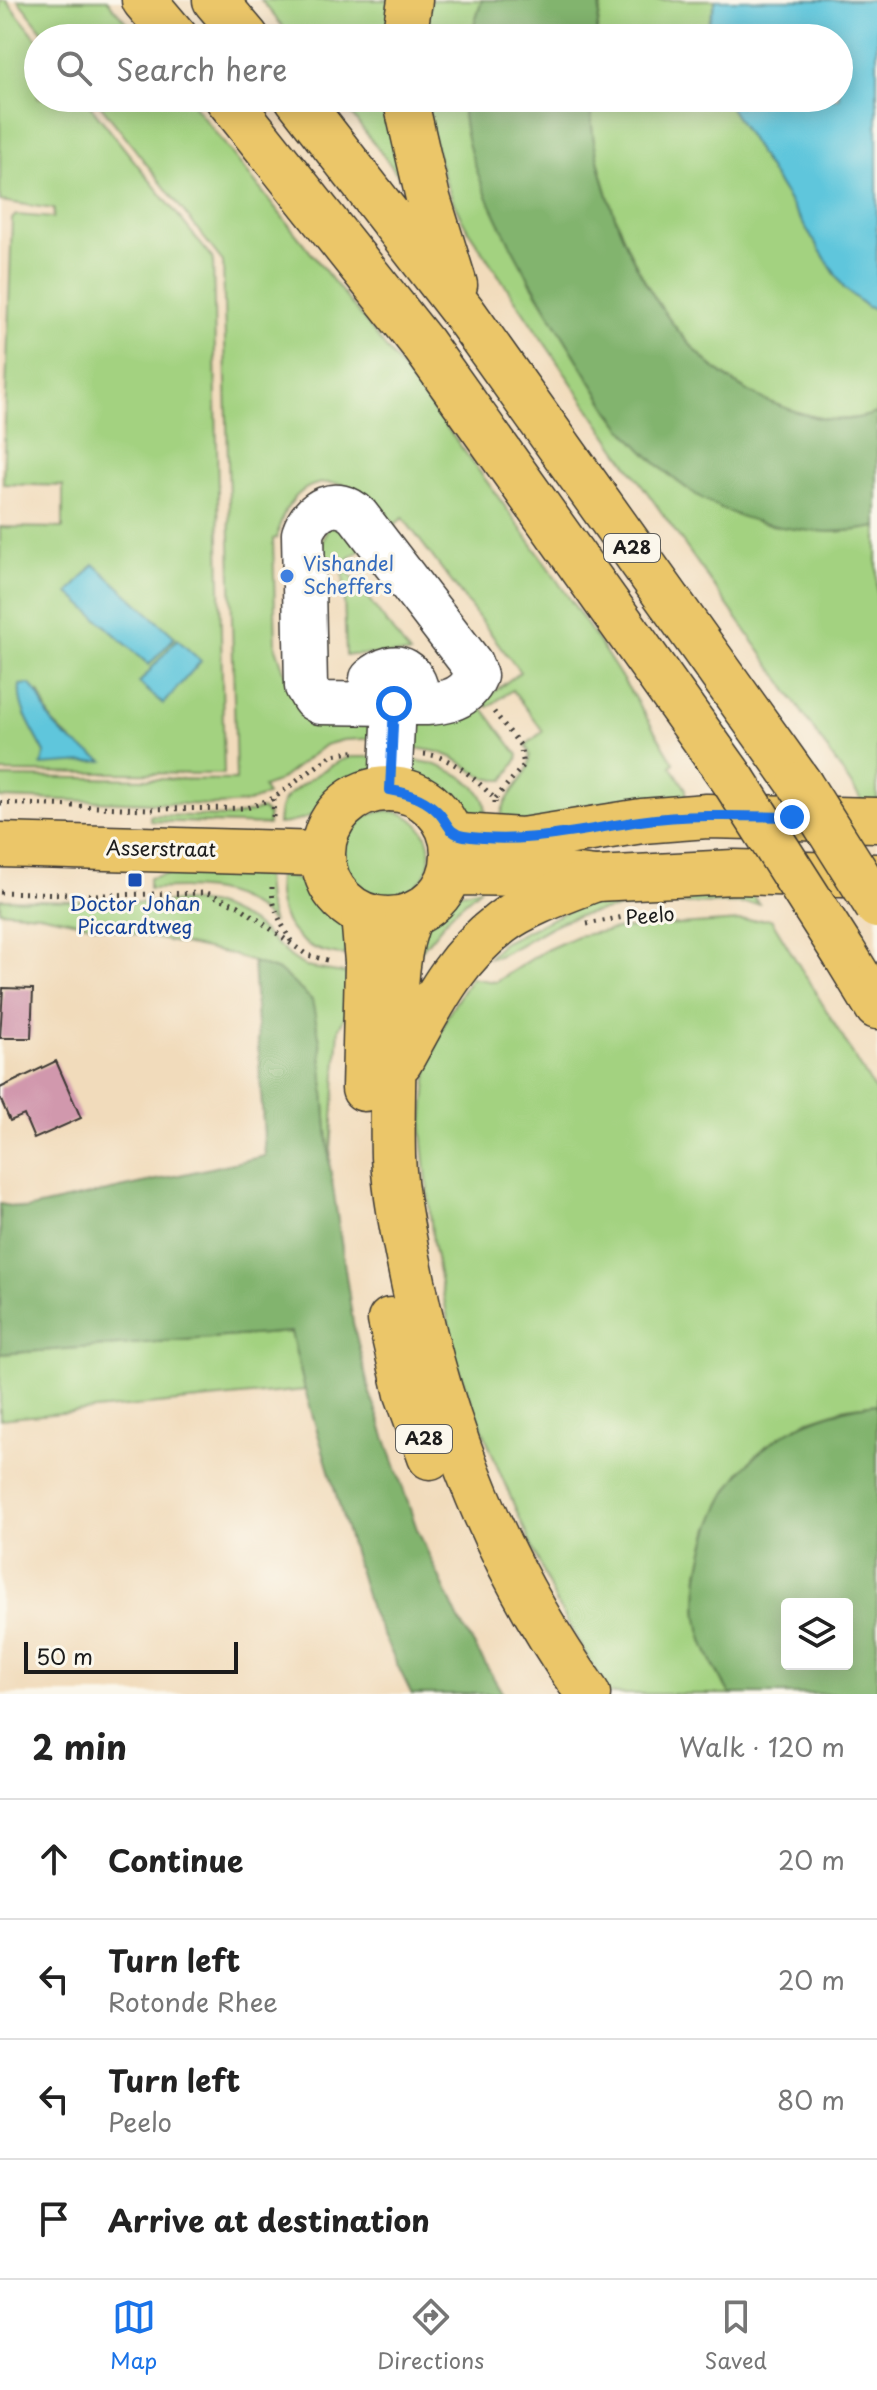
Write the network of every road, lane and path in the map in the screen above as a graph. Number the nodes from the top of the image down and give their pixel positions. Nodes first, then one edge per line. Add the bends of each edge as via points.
1 (144, 0) edge
2 (215, 0) edge
3 (410, 0) edge
4 (164, 24) edge
5 (235, 24) edge
6 (406, 24) edge
7 (238, 112) edge
8 (308, 112) edge
9 (408, 112) edge
10 (464, 313) junction
11 (394, 703) junction
12 (493, 710) dead end
13 (391, 772) junction
14 (495, 799) dead end
15 (0, 803) edge
16 (877, 820) edge
17 (0, 845) edge
18 (451, 852) junction
19 (322, 854) junction
20 (877, 876) edge
21 (596, 879) junction
22 (0, 892) edge
23 (877, 906) edge
24 (363, 915) junction
25 (411, 915) junction
26 (636, 915) dead end
27 (577, 926) dead end
28 (292, 943) dead end
29 (877, 1007) edge
30 (393, 1075) junction
31 (550, 1694) edge
32 (588, 1694) edge

1 - 4 main road
2 - 5 main road
3 - 6 main road
7 - 29 main road, A28, bridge via 422,343 734,781
8 - 10 main road, A28
9 - 10 main road, A28
10 - 23 main road, A28, bridge via 800,784
11 - 11 lane via 445,702 471,690 476,676 358,516 346,507 328,506 312,516 303,534 306,687 320,703
11 - 13 lane
12 - 14 path via 524,754 524,765
13 - 15 path, Asserstraat via 347,751 332,755 274,798 247,808
13 - 18 main road via 407,793 440,814
13 - 19 main road via 374,791 341,808 327,828
16 - 18 main road via 707,816 522,840 461,836
17 - 19 main road, Asserstraat
18 - 21 main road, Peelo
18 - 25 main road via 442,890
19 - 24 main road via 336,893
20 - 21 main road, Peelo via 734,872
21 - 30 main road, A28 via 503,921 469,952 443,983
22 - 28 path via 207,893 239,906
24 - 25 main road
24 - 31 main road, A28 via 369,1210 407,1394 466,1545
25 - 30 main road, A28 via 399,966
26 - 27 path, Peelo
30 - 32 main road, A28 via 393,1159 404,1238 440,1395 460,1458 526,1598

